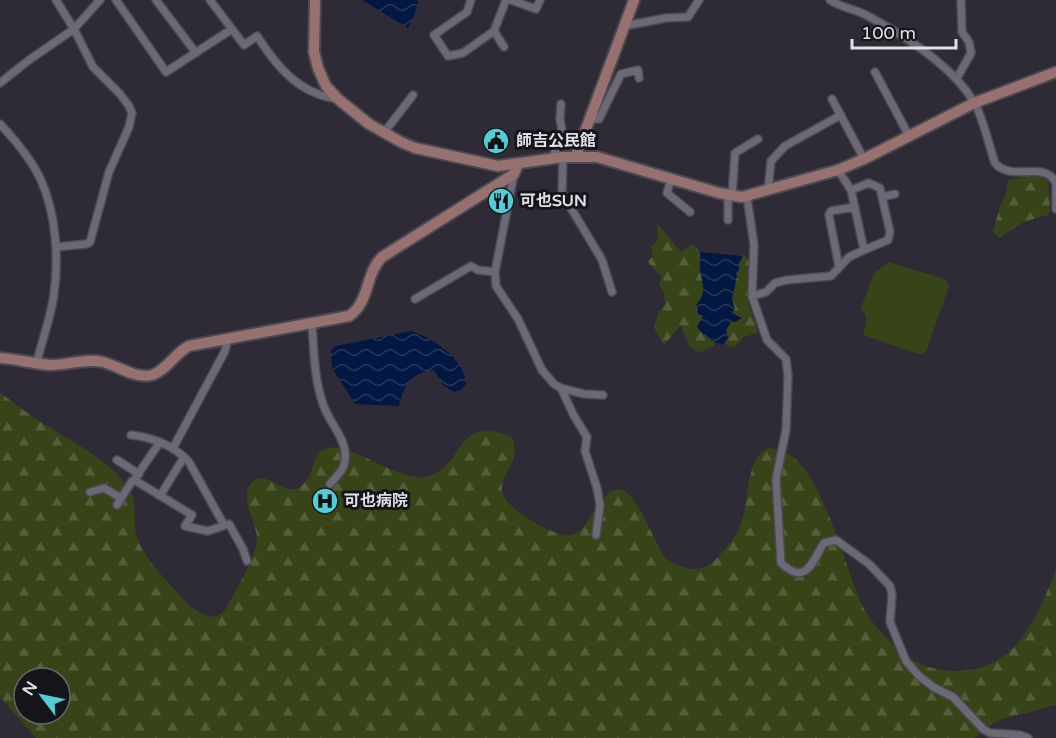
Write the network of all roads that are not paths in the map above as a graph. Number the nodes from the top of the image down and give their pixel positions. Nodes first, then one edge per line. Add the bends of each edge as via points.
1 (56, 0) edge
2 (62, 0) edge
3 (100, 0) edge
4 (116, 0) edge
5 (156, 0) edge
6 (210, 0) edge
7 (315, 0) edge
8 (471, 0) edge
9 (506, 0) edge
10 (511, 0) edge
11 (540, 0) edge
12 (634, 0) edge
13 (699, 0) edge
14 (830, 0) edge
15 (962, 0) edge
16 (62, 10) junction
17 (624, 26) junction
18 (74, 29) junction
19 (232, 29) junction
20 (494, 31) junction
21 (504, 47) dead end
22 (196, 53) junction
23 (875, 72) dead end
24 (1056, 72) edge
25 (639, 78) dead end
26 (957, 78) junction
27 (0, 83) edge
28 (413, 96) dead end
29 (338, 99) junction
30 (832, 99) dead end
31 (974, 103) junction
32 (561, 104) dead end
33 (841, 115) junction
34 (590, 119) junction
35 (0, 124) edge
36 (383, 134) junction
37 (909, 136) junction
38 (758, 139) dead end
39 (576, 156) junction
40 (558, 158) junction
41 (864, 159) junction
42 (516, 169) junction
43 (838, 170) junction
44 (672, 179) junction
45 (1056, 185) edge
46 (851, 190) junction
47 (768, 191) junction
48 (895, 194) dead end
49 (730, 196) junction
50 (1056, 196) edge
51 (747, 197) junction
52 (882, 197) junction
53 (855, 207) junction
54 (1056, 209) edge
55 (690, 212) dead end
56 (728, 220) dead end
57 (56, 247) junction
58 (864, 250) junction
59 (839, 267) junction
60 (495, 272) junction
61 (612, 292) dead end
62 (752, 296) junction
63 (415, 299) dead end
64 (312, 325) junction
65 (228, 339) junction
66 (0, 358) edge
67 (37, 362) junction
68 (561, 388) junction
69 (603, 395) dead end
70 (131, 435) dead end
71 (160, 442) junction
72 (173, 448) junction
73 (184, 457) junction
74 (117, 460) dead end
75 (137, 478) junction
76 (330, 484) dead end
77 (90, 492) dead end
78 (160, 496) junction
79 (224, 525) junction
80 (596, 535) dead end
81 (247, 561) dead end
82 (1028, 738) edge

1 - 16 street
2 - 16 street
3 - 18 street
4 - 22 street via 166,72
5 - 22 street
6 - 19 street
7 - 29 street via 314,52 326,86
8 - 20 street via 467,12 434,35 448,56 463,53
9 - 20 street
10 - 11 street via 536,9
12 - 17 street
13 - 17 street via 688,16
14 - 26 street via 889,28
15 - 26 street via 962,32 971,53
16 - 18 street
17 - 34 street
18 - 27 street
18 - 57 street via 93,67 129,106 132,119 109,172 90,242
19 - 22 street
19 - 29 street via 244,45 258,36 291,80
20 - 21 street
23 - 37 street
24 - 31 street
25 - 34 street via 638,70 621,74 599,119
26 - 31 street
28 - 36 street
29 - 36 street
30 - 33 street
31 - 37 street
31 - 45 street via 999,168 1017,173 1046,172 1053,176
32 - 40 street via 564,142 555,151
33 - 41 street
33 - 47 street via 785,146 771,162
34 - 39 street
35 - 57 street via 40,177
36 - 42 street via 415,148
37 - 41 street
38 - 49 street via 735,153
39 - 40 street
39 - 44 street via 609,159
40 - 42 street
40 - 61 street via 562,193 602,260
41 - 43 street
42 - 60 street
42 - 64 street via 382,257 372,270 356,312
43 - 46 street
43 - 47 street
44 - 49 street
44 - 55 street via 667,193
45 - 50 street
46 - 52 street via 869,183 880,188
46 - 53 street
47 - 51 street
48 - 52 street
49 - 51 street
49 - 56 street
50 - 54 street
51 - 62 street via 754,246
52 - 58 street via 890,232 888,240
53 - 58 street
53 - 59 street via 831,211 829,215
57 - 67 street via 54,293
58 - 59 street
59 - 62 street via 831,276 775,283 766,292
60 - 63 street via 471,266
60 - 68 street via 496,286 518,319 542,370
62 - 82 street via 767,340 786,359 786,430 776,479 782,562 789,569 805,572 824,543 836,540 844,545 890,586 890,622 906,661 919,676 952,697 990,733
64 - 65 street
64 - 76 street via 315,373 323,405 344,450 344,464
65 - 67 street via 189,346 153,375 144,376 101,361
65 - 72 street
66 - 67 street
68 - 69 street
68 - 80 street via 587,436 585,451 600,505
70 - 71 street
71 - 72 street
71 - 75 street
72 - 73 street
73 - 78 street
73 - 79 street
74 - 75 street
75 - 77 street via 119,501 104,488
75 - 78 street
78 - 79 street via 192,515 185,526 208,531
79 - 81 street via 229,524

